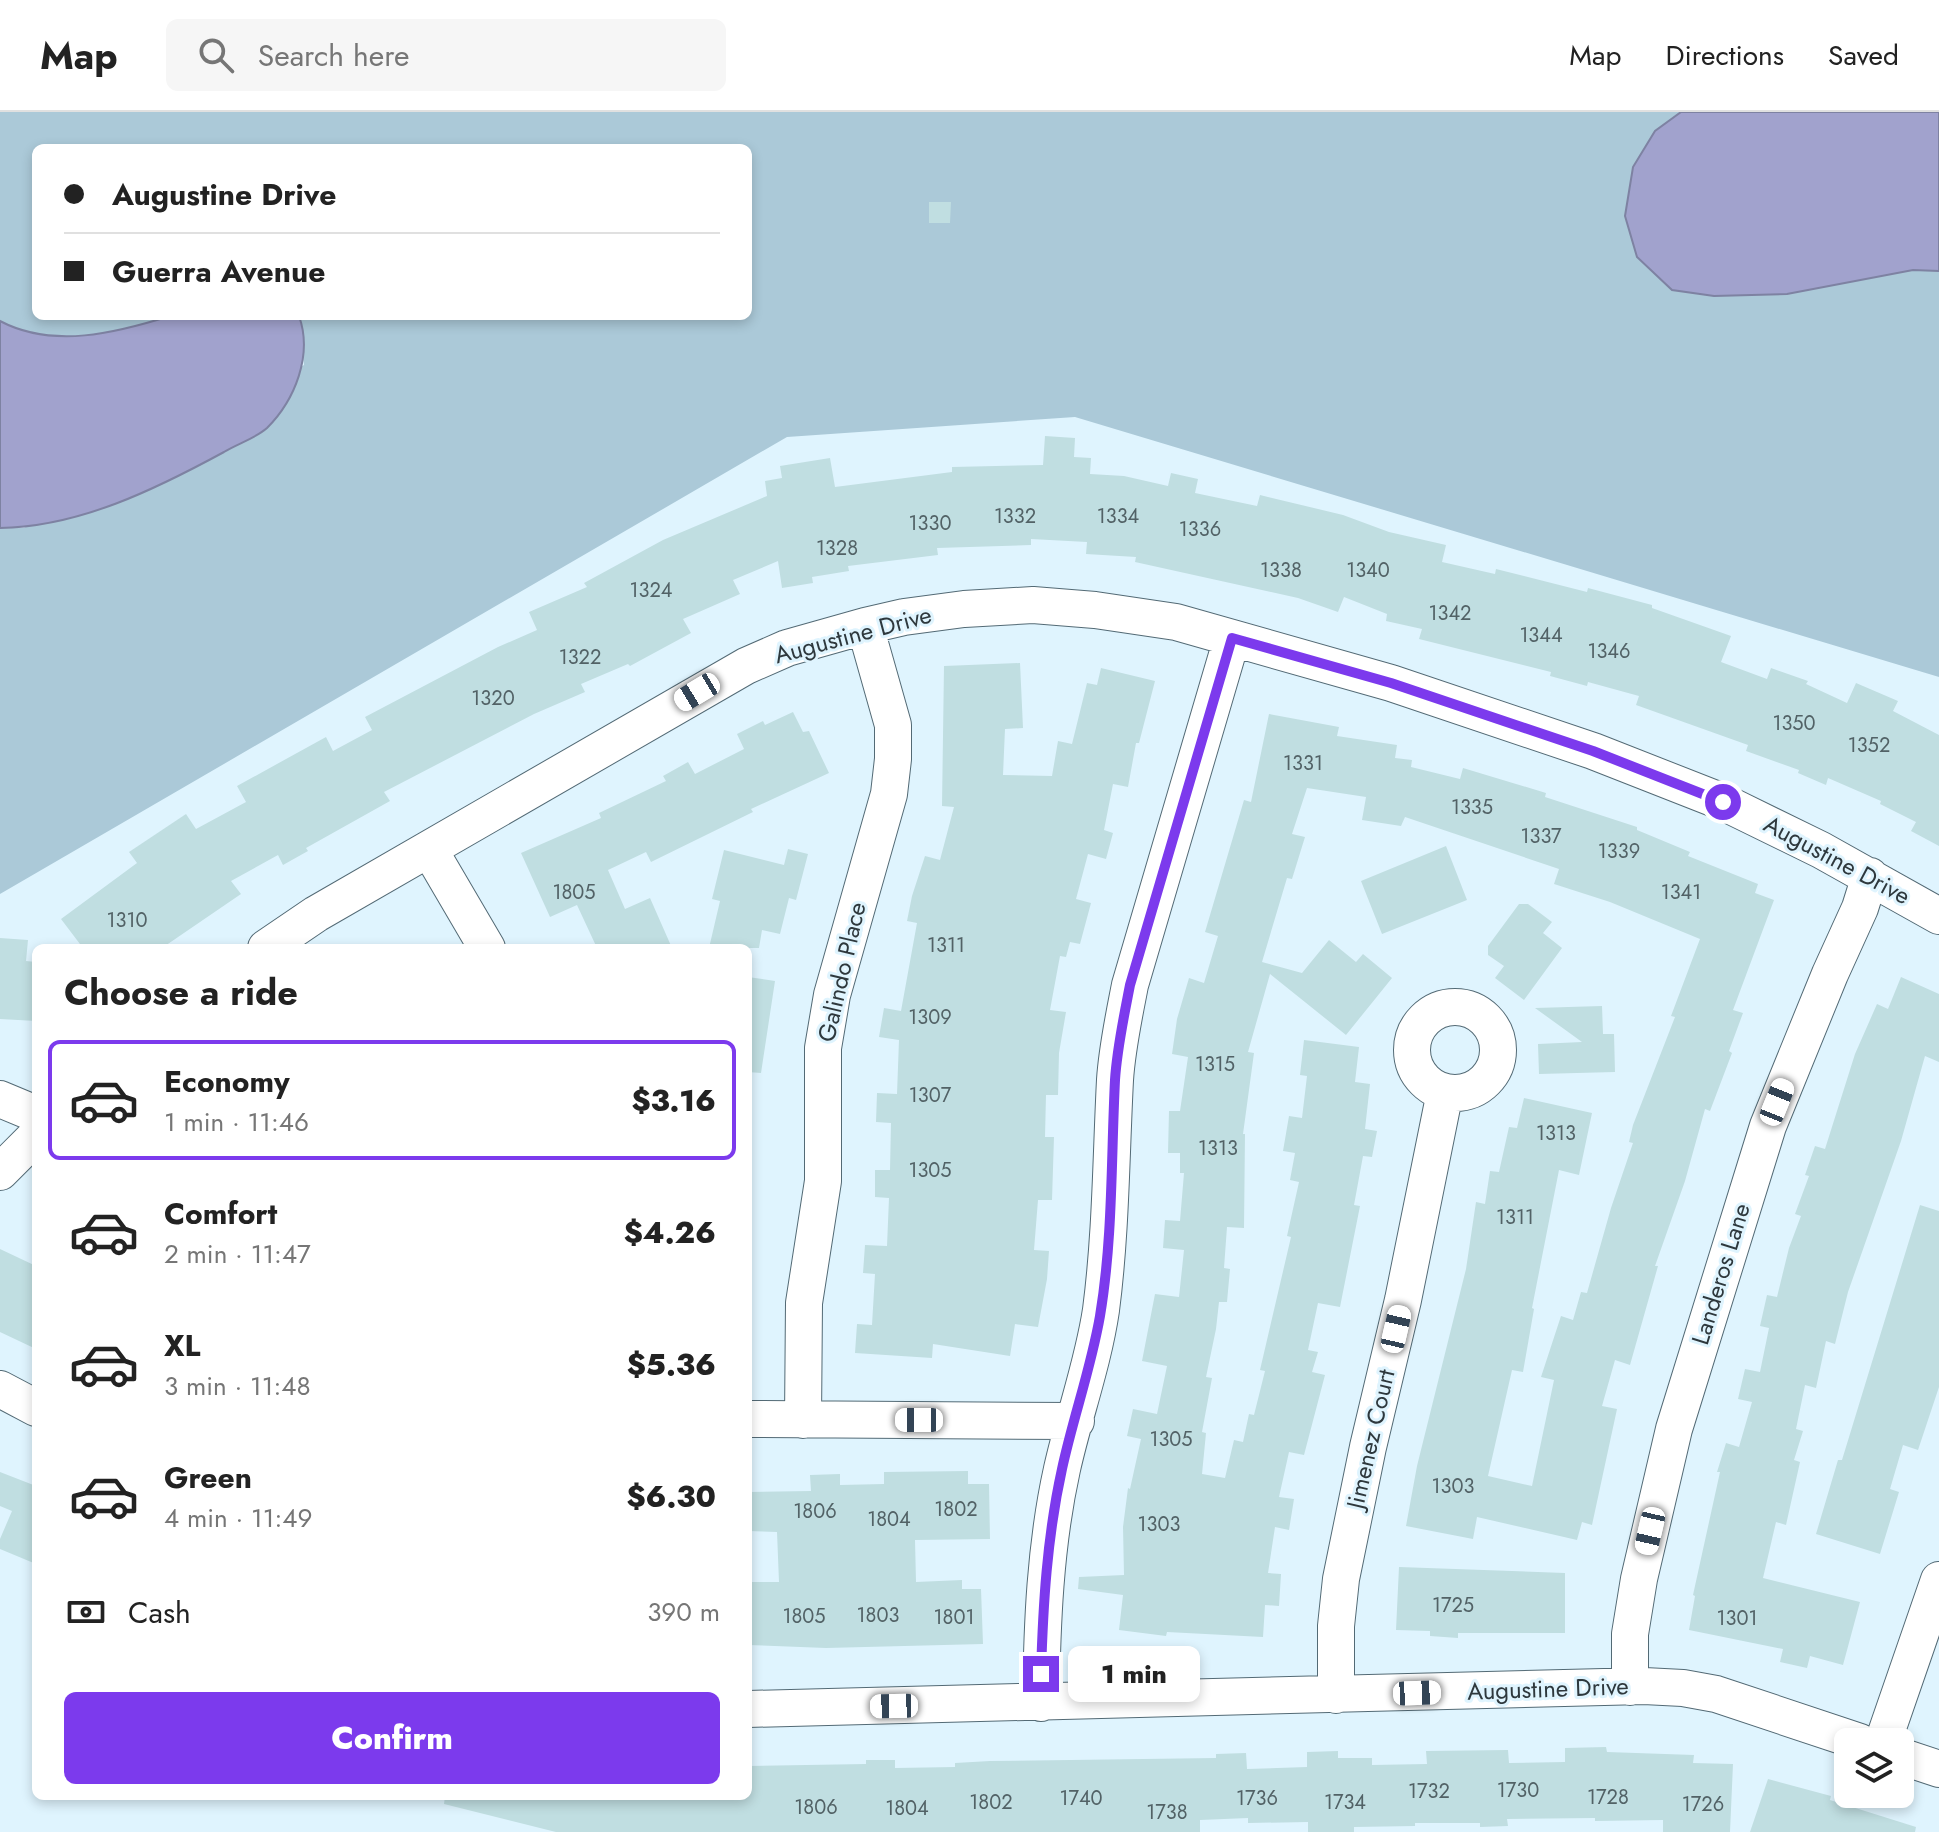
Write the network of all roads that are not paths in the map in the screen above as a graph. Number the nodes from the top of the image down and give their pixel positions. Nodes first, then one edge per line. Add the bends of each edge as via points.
1 (865, 626) junction
2 (1232, 638) junction
3 (429, 849) junction
4 (1870, 876) junction
5 (1939, 916) edge
6 (272, 944) edge
7 (485, 944) edge
8 (1445, 1092) dead end
9 (0, 1099) edge
10 (32, 1112) edge
11 (32, 1140) edge
12 (0, 1172) edge
13 (0, 1389) edge
14 (32, 1406) edge
15 (752, 1419) edge
16 (803, 1420) junction
17 (1076, 1421) junction
18 (1939, 1580) edge
19 (1630, 1687) junction
20 (1336, 1695) junction
21 (1041, 1703) junction
22 (752, 1709) edge
23 (1888, 1728) edge
24 (1834, 1733) edge
25 (1914, 1761) edge
26 (1939, 1769) edge

1 - 2 street, Augustine Drive via 964,609 1033,605 1176,622
1 - 3 street, Augustine Drive via 746,666
1 - 16 street, Galindo Place via 893,725 893,759 889,794 832,995 823,1048 823,1181 804,1303
2 - 4 street, Augustine Drive via 1391,683 1593,751 1723,802
2 - 17 street via 1130,985 1115,1078 1108,1260
3 - 6 street, Augustine Drive
3 - 7 street
4 - 5 street, Augustine Drive
4 - 19 street, Landeros Lane via 1768,1126 1678,1415 1639,1579 1630,1634
8 - 20 street, Jimenez Court via 1341,1579
9 - 10 street
11 - 12 street
13 - 14 street
15 - 16 street
16 - 17 street
17 - 21 street via 1062,1468 1046,1574
18 - 23 street
19 - 20 street, Augustine Drive
19 - 24 street, Augustine Drive via 1716,1694
20 - 21 street, Augustine Drive
21 - 22 street, Augustine Drive
25 - 26 street

